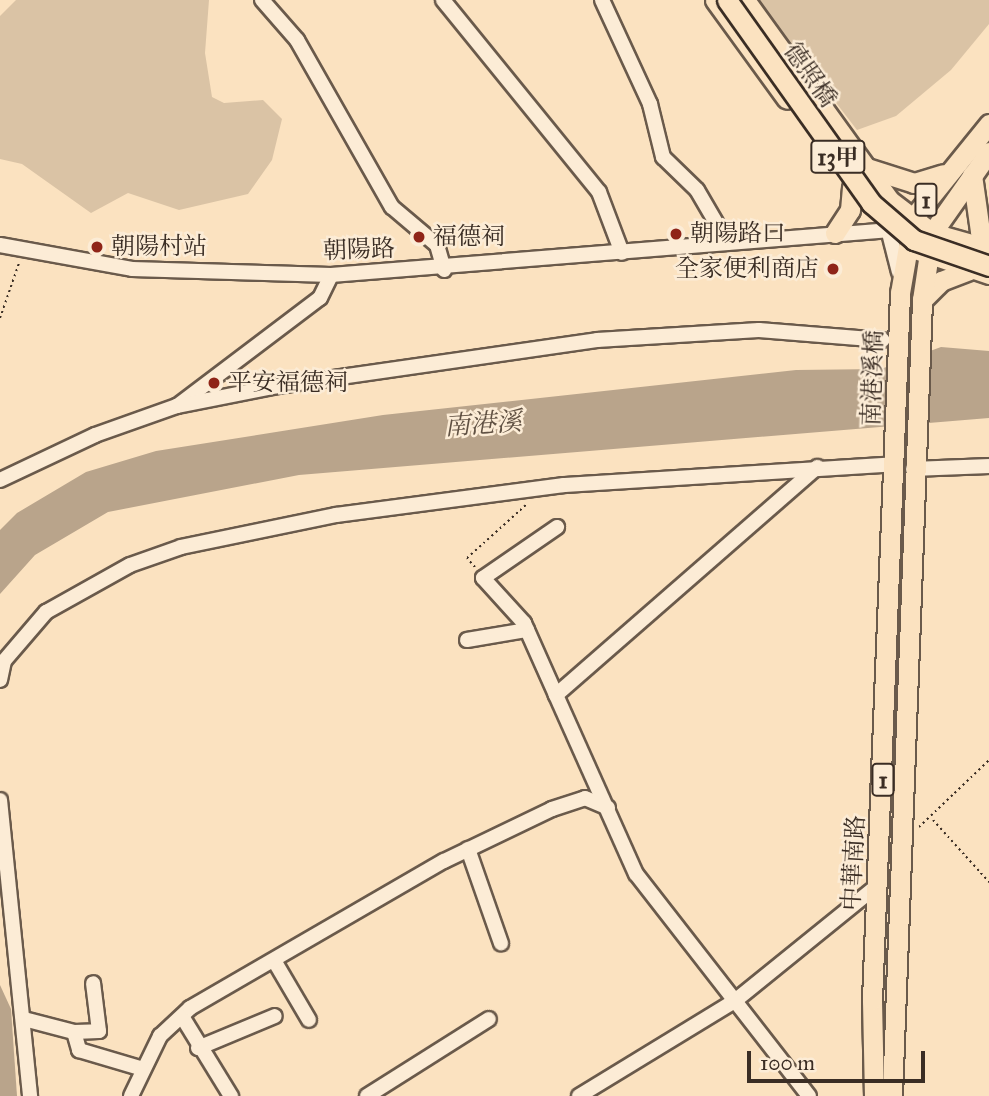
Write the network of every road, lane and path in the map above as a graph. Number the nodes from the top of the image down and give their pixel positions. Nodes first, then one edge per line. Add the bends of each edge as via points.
1 (262, 0) edge
2 (443, 0) edge
3 (602, 0) edge
4 (715, 0) edge
5 (727, 0) edge
6 (734, 0) edge
7 (745, 0) edge
8 (989, 124) edge
9 (989, 152) edge
10 (862, 166) junction
11 (943, 174) junction
12 (972, 175) junction
13 (852, 187) junction
14 (888, 229) junction
15 (911, 230) junction
16 (835, 233) junction
17 (932, 233) junction
18 (989, 239) edge
19 (728, 243) junction
20 (0, 245) edge
21 (989, 249) edge
22 (23, 252) junction
23 (622, 253) junction
24 (927, 257) junction
25 (989, 259) edge
26 (989, 266) edge
27 (444, 270) junction
28 (969, 270) junction
29 (989, 274) edge
30 (331, 275) junction
31 (900, 293) junction
32 (922, 300) junction
33 (0, 318) edge
34 (883, 340) dead end
35 (177, 406) junction
36 (904, 460) junction
37 (989, 466) edge
38 (817, 467) junction
39 (0, 480) edge
40 (529, 490) junction
41 (557, 527) dead end
42 (483, 578) junction
43 (527, 630) junction
44 (467, 640) dead end
45 (0, 680) edge
46 (556, 695) junction
47 (989, 760) edge
48 (0, 800) edge
49 (608, 808) junction
50 (932, 819) junction
51 (897, 831) junction
52 (468, 849) junction
53 (989, 882) edge
54 (878, 885) junction
55 (501, 943) dead end
56 (275, 962) junction
57 (93, 984) dead end
58 (736, 1000) junction
59 (275, 1016) dead end
60 (24, 1018) junction
61 (183, 1018) junction
62 (489, 1019) dead end
63 (309, 1020) dead end
64 (882, 1023) junction
65 (74, 1032) junction
66 (198, 1048) junction
67 (143, 1069) junction
68 (30, 1096) edge
69 (131, 1096) edge
70 (231, 1096) edge
71 (367, 1096) edge
72 (579, 1096) edge
73 (809, 1096) edge
74 (874, 1096) edge
75 (892, 1096) edge

1 - 27 street via 297,40 393,207 436,245
2 - 23 street via 599,192
3 - 19 street via 650,104 663,157 697,190
4 - 13 main road
5 - 26 main road, 德照橋 / 13甲, bridge via 872,203 914,240
6 - 25 main road, 德照橋 / 13甲 via 880,201 918,233
7 - 10 main road
8 - 11 main road, 1
9 - 12 main road, 1
10 - 11 main road via 914,183
10 - 15 main road
11 - 15 main road, 1
12 - 17 main road, 1
12 - 18 main road via 980,231
13 - 14 main road
13 - 16 main road via 850,210
14 - 15 main road
14 - 16 street, 朝陽路
14 - 31 street via 898,257
15 - 17 main road
15 - 24 main road
15 - 31 main road, 1
16 - 19 street, 朝陽路
17 - 21 main road
17 - 24 main road, 1
19 - 23 street, 朝陽路
20 - 22 street, 朝陽路
22 - 30 street, 朝陽路 via 132,269
22 - 33 path
23 - 27 street, 朝陽路
24 - 28 main road
24 - 32 main road, 1
27 - 30 street, 朝陽路
28 - 29 main road
28 - 32 main road via 941,281
30 - 35 street via 320,298
31 - 36 main road, 南港溪橋 / 1
32 - 36 main road, 南港溪橋 / 1
34 - 35 street via 759,330 597,340
35 - 39 street via 95,435
36 - 37 street
36 - 38 street
36 - 51 main road, 中華南路 / 1
36 - 54 main road, 中華南路 / 1
38 - 40 street
38 - 46 street
40 - 42 path via 529,503 467,558
40 - 45 street via 337,515 181,547 130,565 46,612 5,661
41 - 42 street
42 - 43 street
43 - 44 street
43 - 46 street
46 - 49 street
47 - 50 path
48 - 60 street
49 - 52 street via 585,798
49 - 58 street via 636,874
50 - 51 path
50 - 53 path
51 - 64 main road, 中華南路 / 1
52 - 55 street
52 - 56 street
54 - 58 street
54 - 64 main road, 中華南路 / 1
56 - 61 street via 190,1008
56 - 63 street
57 - 65 street via 99,1031
58 - 72 street
58 - 73 street
59 - 66 street
60 - 65 street
60 - 68 street
61 - 66 street
61 - 67 street via 160,1036
62 - 71 street
64 - 74 main road, 中華南路 / 1
64 - 75 main road, 中華南路 / 1
65 - 67 street via 79,1050
66 - 70 street
67 - 69 street

